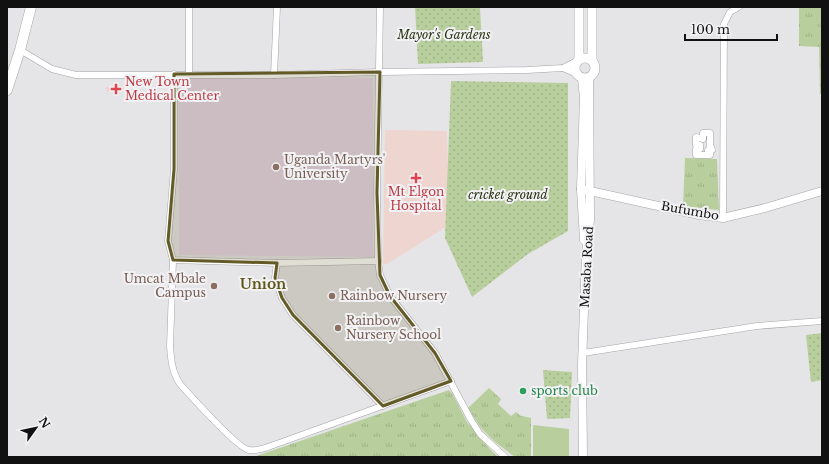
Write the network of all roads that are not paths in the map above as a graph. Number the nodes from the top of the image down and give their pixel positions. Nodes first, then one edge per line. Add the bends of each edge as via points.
1 (30, 7) edge
2 (189, 7) edge
3 (277, 7) edge
4 (380, 7) edge
5 (579, 7) edge
6 (592, 7) edge
7 (739, 7) edge
8 (20, 50) junction
9 (578, 60) junction
10 (592, 60) junction
11 (563, 68) junction
12 (380, 72) junction
13 (174, 74) junction
14 (190, 74) junction
15 (274, 75) junction
16 (583, 76) junction
17 (7, 90) edge
18 (696, 155) joint
19 (581, 189) junction
20 (590, 190) junction
21 (822, 191) edge
22 (723, 218) junction
23 (586, 254) junction
24 (173, 260) junction
25 (378, 261) junction
26 (277, 263) junction
27 (822, 321) edge
28 (583, 353) junction
29 (451, 381) junction
30 (383, 406) junction
31 (505, 457) edge
32 (583, 457) edge

1 - 8 main road
2 - 14 street
3 - 15 street
4 - 12 street
5 - 9 main road
6 - 10 main road
7 - 22 street via 730,12 724,24
8 - 13 street via 52,69 76,75
8 - 17 main road
9 - 10 main road via 584,57
9 - 11 street
9 - 16 main road via 575,70
10 - 16 main road via 596,70 593,75
11 - 12 street via 480,72
11 - 16 street
12 - 15 street
12 - 25 street
13 - 14 street
13 - 24 street via 174,169 168,241
14 - 15 street
16 - 19 street
16 - 20 street, Masaba Road
18 - 18 street via 696,149 700,149 700,145 696,145 696,137 703,139 703,133 710,133 710,155
19 - 20 street, Bufumbo
19 - 23 street
20 - 22 street, Bufumbo
20 - 23 street, Masaba Road
21 - 22 street, Bufumbo
23 - 28 street, Masaba Road
24 - 26 street
24 - 30 street via 170,346 175,377 220,427 242,447 253,450
25 - 26 street
25 - 29 street via 380,275 390,296 435,353
26 - 30 street via 275,278 282,298 293,315
27 - 28 street via 757,326
28 - 32 street, Masaba Road
29 - 30 street
29 - 31 street via 477,429

